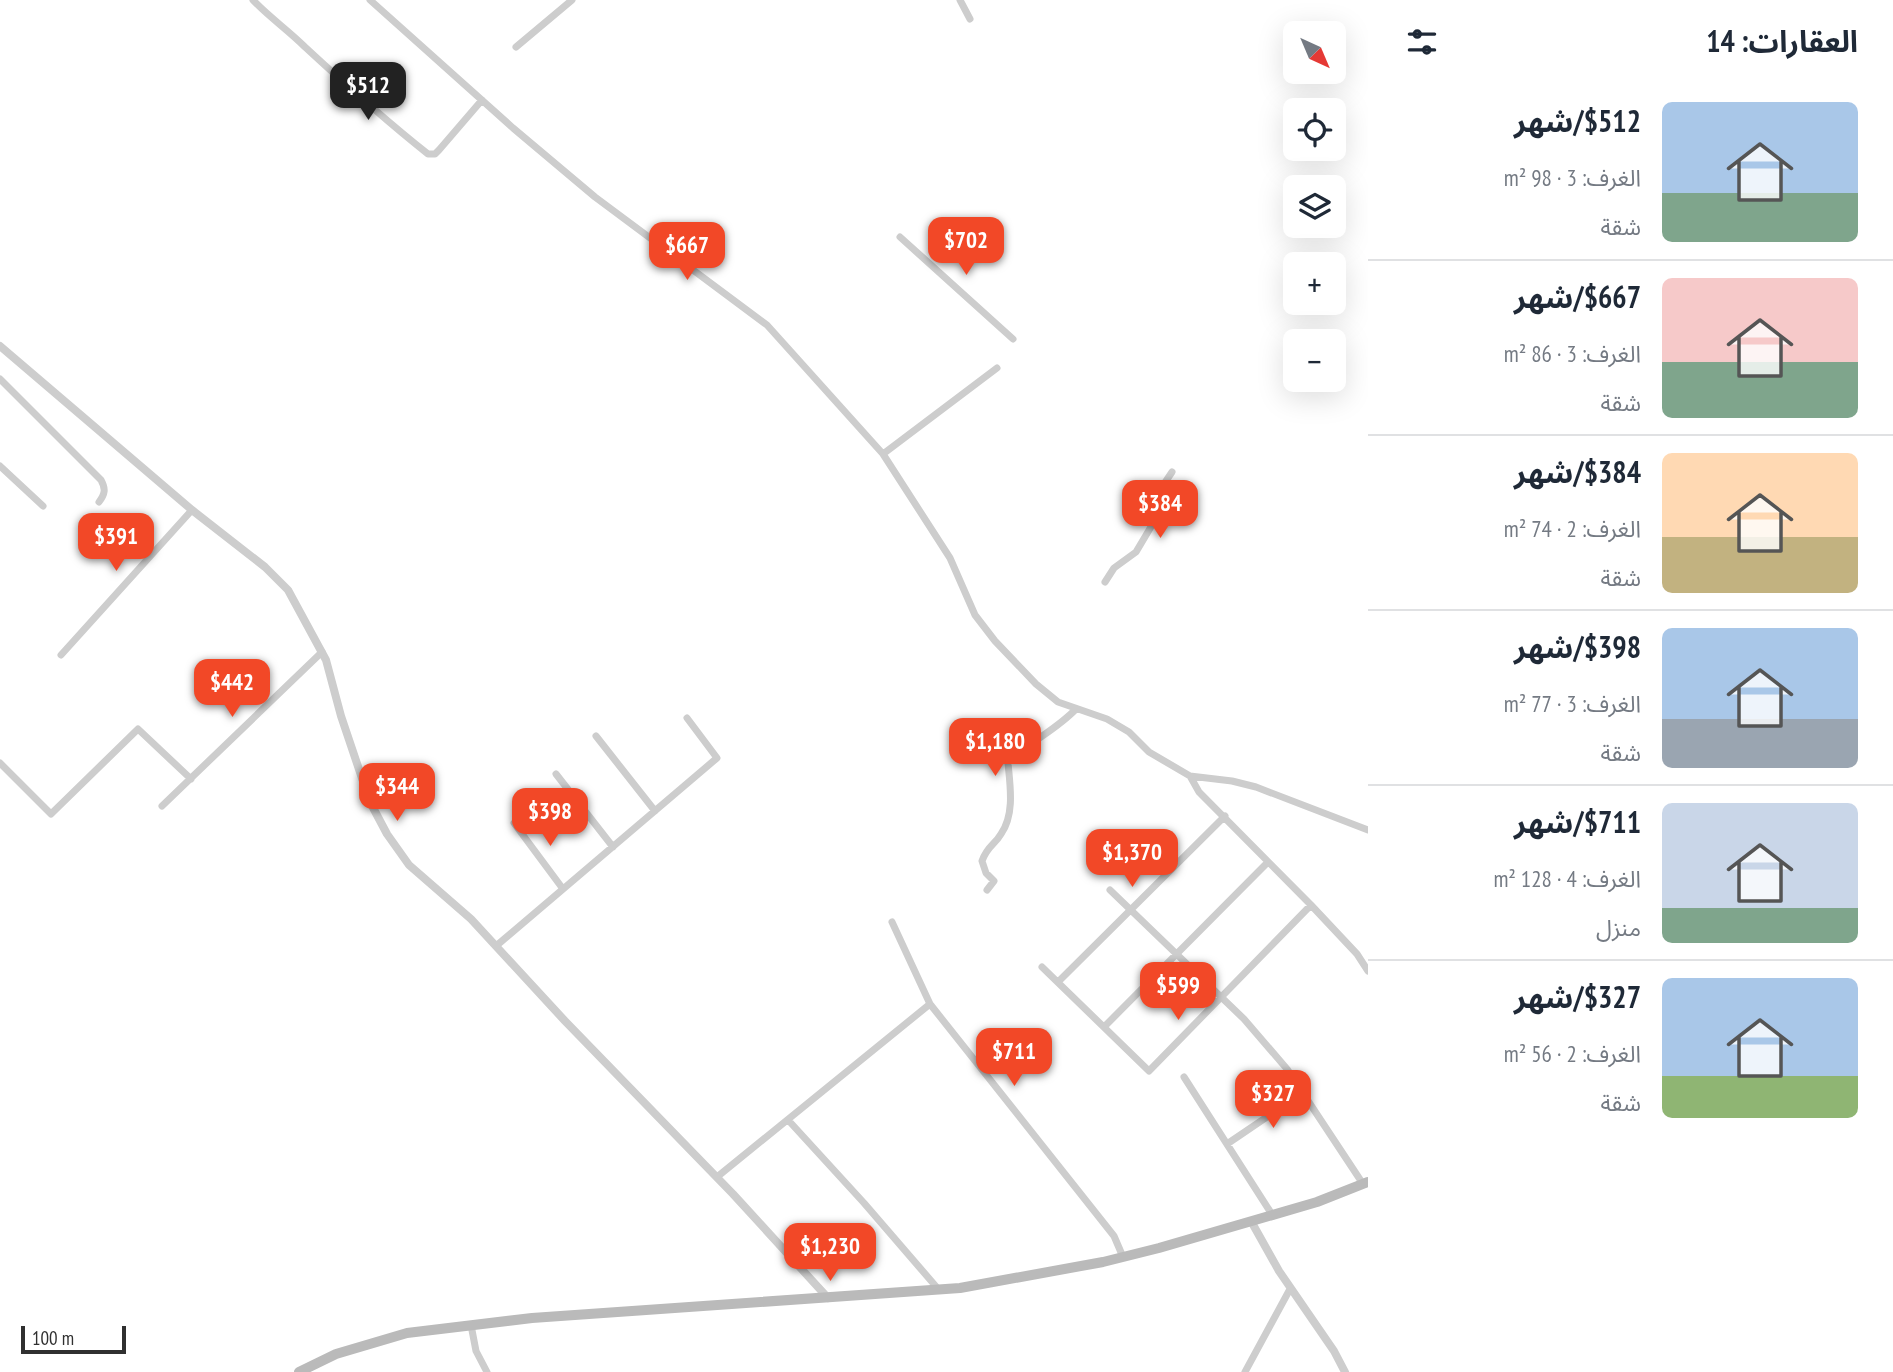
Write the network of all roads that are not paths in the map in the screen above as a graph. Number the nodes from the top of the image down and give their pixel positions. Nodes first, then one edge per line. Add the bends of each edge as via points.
1 (253, 0) edge
2 (370, 0) edge
3 (572, 0) edge
4 (960, 0) edge
5 (970, 19) dead end
6 (516, 47) dead end
7 (482, 100) junction
8 (900, 237) dead end
9 (1013, 339) dead end
10 (0, 346) edge
11 (997, 368) dead end
12 (0, 379) edge
13 (883, 454) junction
14 (0, 466) edge
15 (1172, 472) dead end
16 (99, 502) dead end
17 (43, 506) dead end
18 (192, 510) junction
19 (1105, 582) dead end
20 (322, 652) junction
21 (61, 655) dead end
22 (1076, 709) junction
23 (687, 718) dead end
24 (596, 736) dead end
25 (0, 763) edge
26 (556, 774) dead end
27 (1190, 776) junction
28 (191, 779) junction
29 (162, 806) dead end
30 (655, 811) junction
31 (1225, 816) junction
32 (514, 823) dead end
33 (1368, 831) edge
34 (613, 847) junction
35 (1268, 862) junction
36 (563, 889) junction
37 (987, 890) dead end
38 (1110, 890) dead end
39 (1311, 905) junction
40 (1132, 909) junction
41 (892, 922) dead end
42 (496, 946) junction
43 (1178, 954) junction
44 (1042, 967) dead end
45 (1368, 971) edge
46 (1059, 981) junction
47 (1221, 998) junction
48 (930, 1004) junction
49 (1105, 1026) junction
50 (1184, 1077) dead end
51 (1302, 1093) junction
52 (789, 1121) junction
53 (1227, 1144) junction
54 (717, 1177) junction
55 (1366, 1183) edge
56 (1273, 1216) junction
57 (1251, 1221) junction
58 (1122, 1257) junction
59 (1290, 1289) junction
60 (939, 1290) junction
61 (828, 1298) junction
62 (471, 1325) junction
63 (318, 1368) edge
64 (299, 1372) edge
65 (486, 1372) edge
66 (1245, 1372) edge
67 (1345, 1372) edge

1 - 7 street via 428,154 435,154
2 - 7 street
3 - 6 street
4 - 5 street
7 - 13 street via 595,197 767,326
8 - 9 street
10 - 18 street
11 - 13 street
12 - 16 street via 101,481 105,486
13 - 22 street via 950,558 975,615 1037,684 1058,702
14 - 17 street
15 - 19 street via 1154,499 1155,520 1136,552 1114,568
18 - 20 street via 288,590
18 - 21 street
20 - 28 street
20 - 42 street via 370,802 387,834 409,865
22 - 27 street via 1107,719
22 - 37 street via 1007,763 1010,812 1001,835 987,848 982,861 994,881
23 - 30 street via 717,758
24 - 30 street
25 - 28 street via 51,814 138,729
26 - 34 street
27 - 31 street via 1199,792
27 - 33 street via 1256,787
28 - 29 street
30 - 34 street
31 - 35 street
31 - 40 street
32 - 36 street
34 - 36 street
35 - 39 street
35 - 43 street
36 - 42 street
38 - 40 street
39 - 45 street
39 - 47 street
40 - 43 street
40 - 46 street
41 - 48 street
42 - 54 street
43 - 47 street
43 - 49 street
44 - 46 street
46 - 49 street
47 - 49 street via 1149,1071
47 - 51 street via 1244,1018
48 - 52 street
48 - 58 street via 1114,1236
50 - 53 street
51 - 53 street
51 - 55 street
52 - 54 street
52 - 60 street
53 - 56 street
54 - 61 street
55 - 56 main road
56 - 57 main road
57 - 58 main road
57 - 59 street
58 - 60 main road
59 - 66 street
59 - 67 street
60 - 61 main road
61 - 62 main road
62 - 63 main road via 407,1333 336,1354
62 - 65 street
63 - 64 main road

